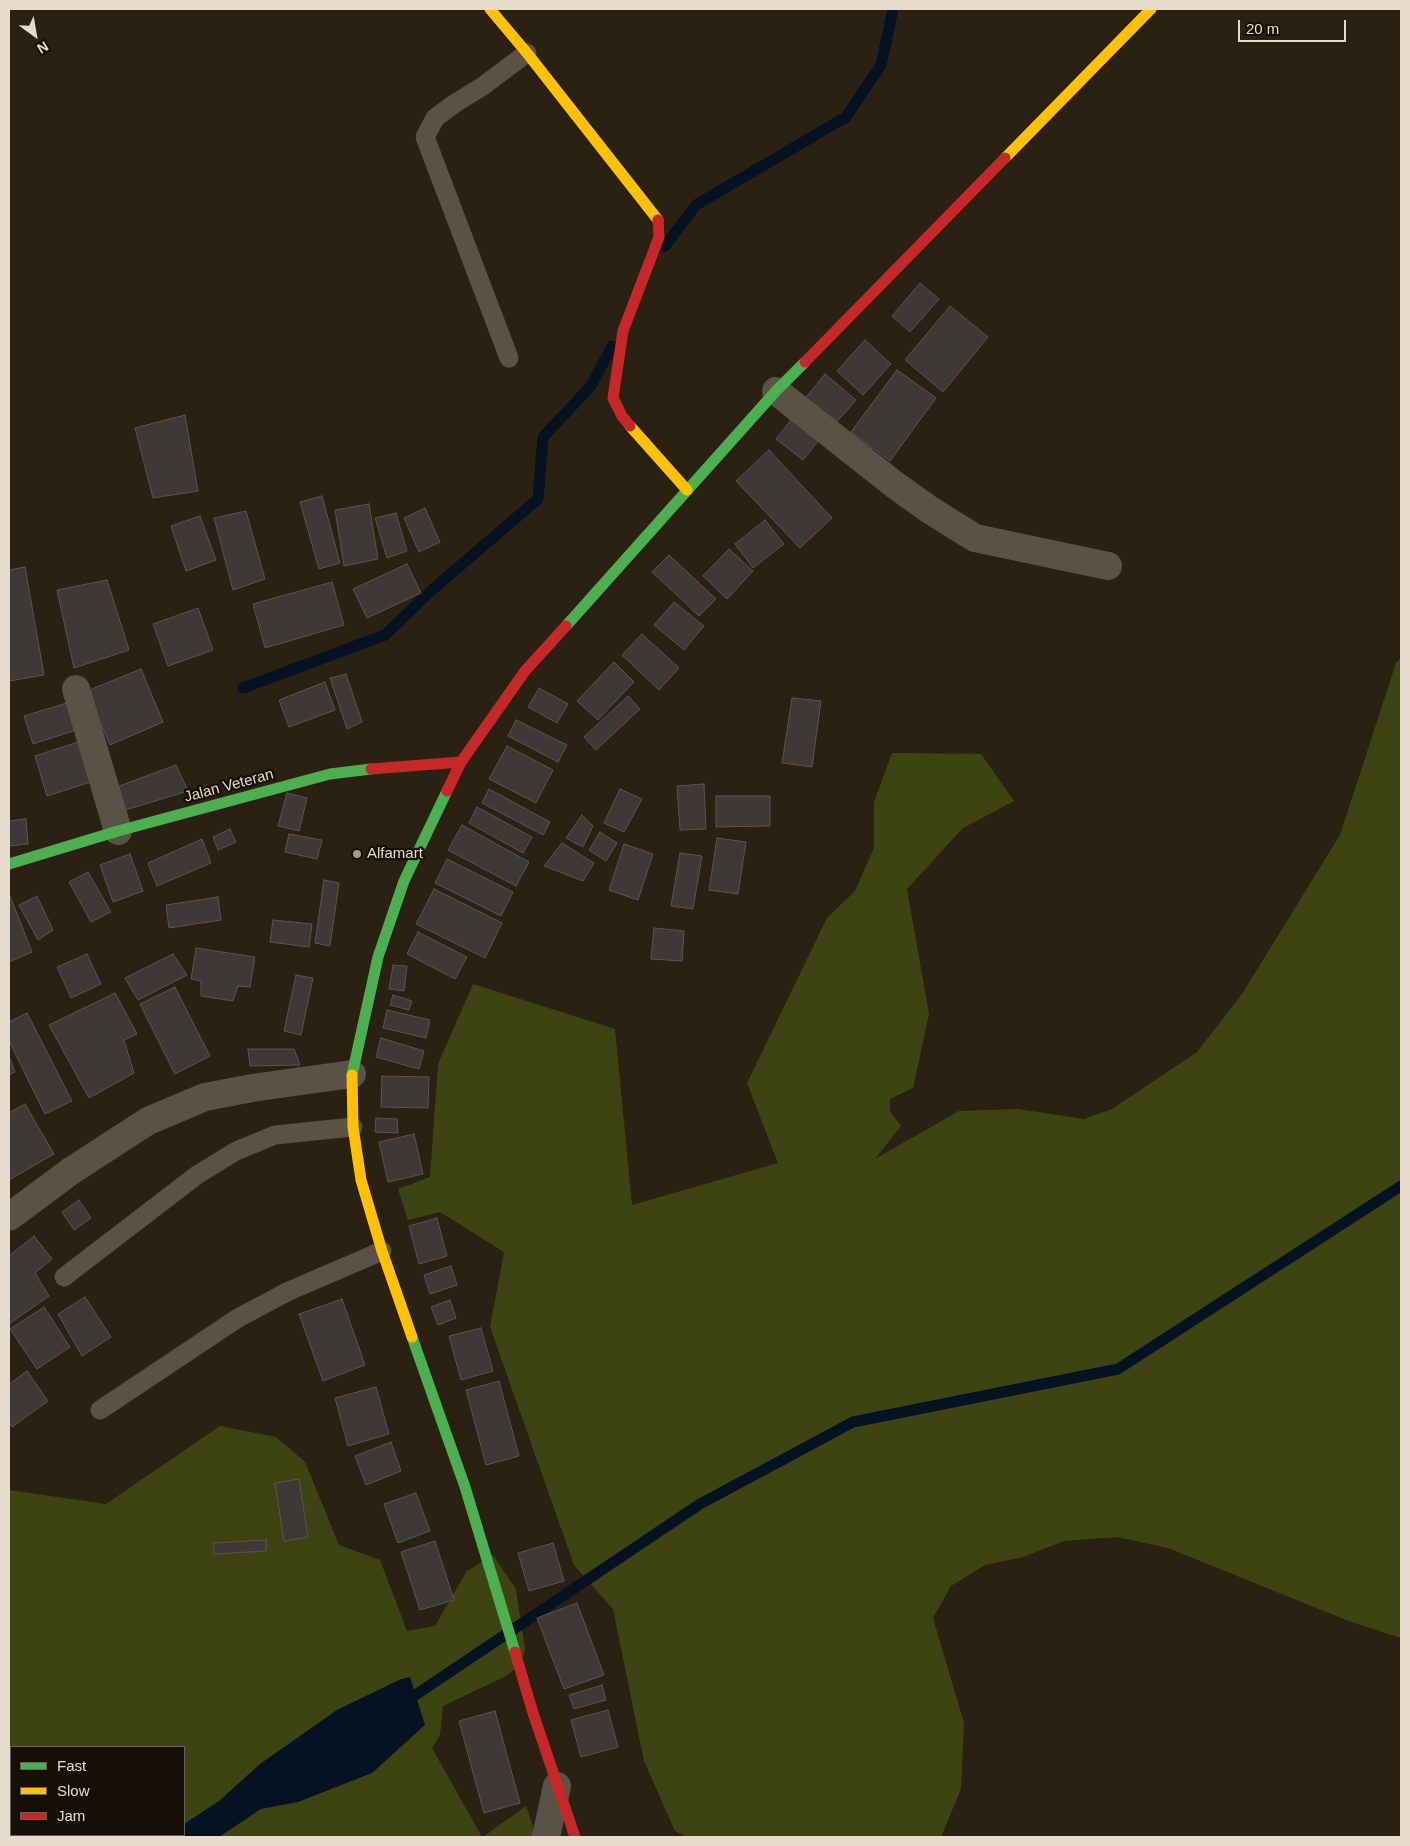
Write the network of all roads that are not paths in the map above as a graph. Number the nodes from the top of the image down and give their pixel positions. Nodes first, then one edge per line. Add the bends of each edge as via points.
1 (490, 9) edge
2 (1151, 9) edge
3 (527, 53) junction
4 (509, 358) dead end
5 (776, 391) junction
6 (687, 490) junction
7 (1108, 566) dead end
8 (76, 689) dead end
9 (461, 762) junction
10 (118, 831) junction
11 (9, 864) edge
12 (352, 1074) junction
13 (353, 1127) junction
14 (9, 1217) edge
15 (382, 1250) junction
16 (64, 1277) dead end
17 (100, 1410) dead end
18 (557, 1786) junction
19 (546, 1837) edge
20 (575, 1837) edge

1 - 3 main road
2 - 5 main road
3 - 4 lane via 435,118 425,137
3 - 6 main road via 659,221 659,237 623,331 613,398 622,416
5 - 6 main road
5 - 7 street via 895,485 975,538
6 - 9 main road via 525,671
8 - 10 street
9 - 10 main road, Jalan Veteran via 330,774
9 - 12 main road via 401,889 378,957
10 - 11 main road, Jalan Veteran
12 - 13 main road
12 - 14 street via 205,1097 148,1121 72,1170
13 - 15 main road via 361,1180
13 - 16 lane via 275,1135 236,1151 197,1175
15 - 17 lane via 238,1318
15 - 18 main road via 465,1487
18 - 19 street
18 - 20 main road

